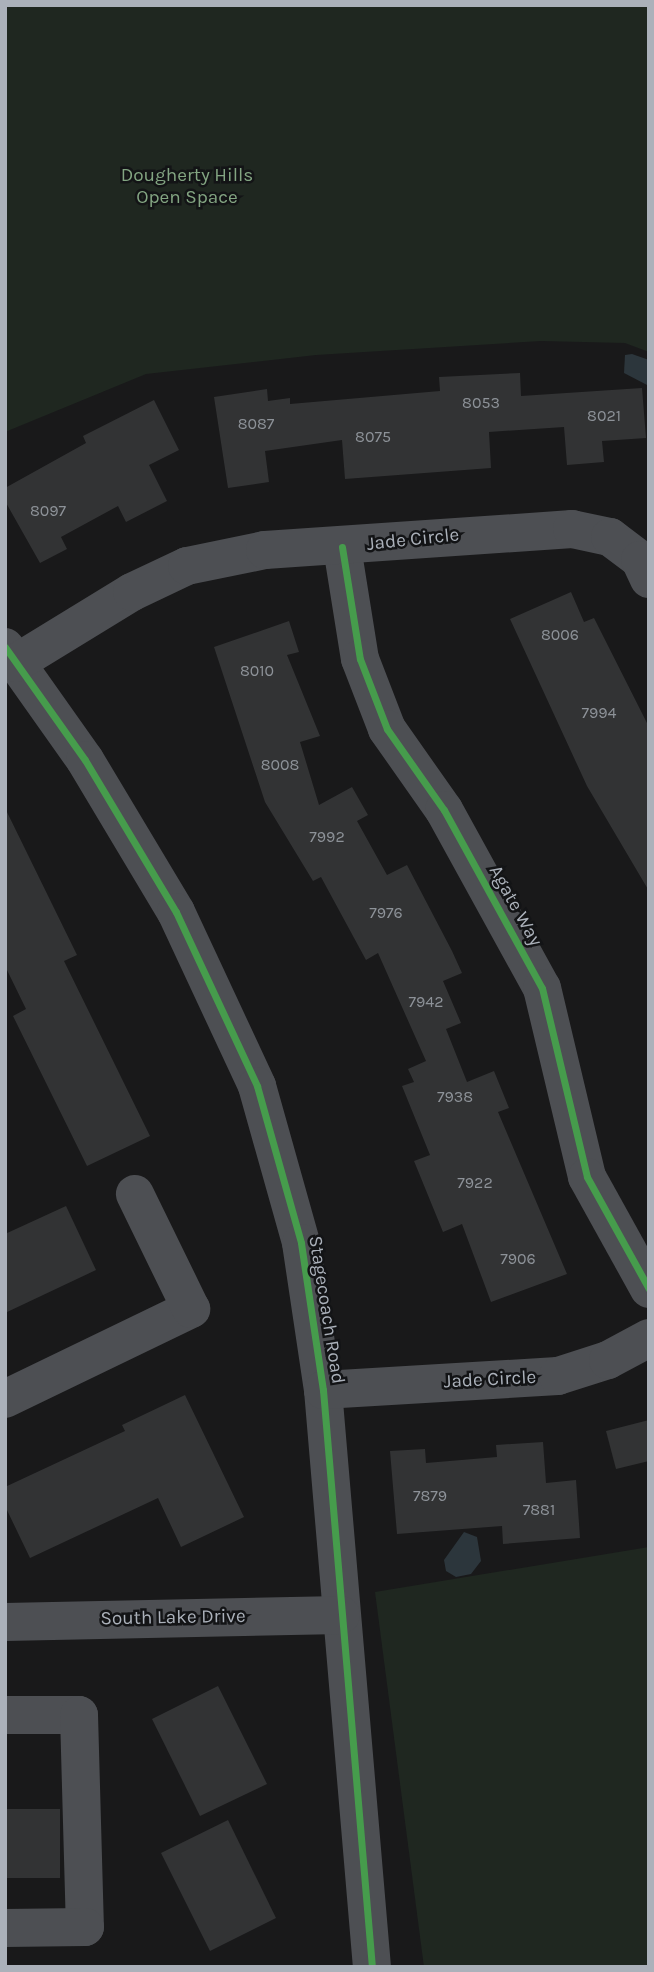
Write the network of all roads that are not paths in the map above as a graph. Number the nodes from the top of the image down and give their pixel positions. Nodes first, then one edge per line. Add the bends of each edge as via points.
1 (342, 547) junction
2 (649, 579) edge
3 (10, 655) edge
4 (135, 1194) dead end
5 (649, 1289) edge
6 (649, 1338) edge
7 (323, 1390) junction
8 (5, 1399) edge
9 (341, 1615) junction
10 (5, 1622) edge
11 (5, 1715) edge
12 (5, 1928) edge
13 (372, 1967) edge

1 - 2 street, Jade Circle via 572,529 610,537 640,560
1 - 3 street, Jade Circle via 265,550 187,566
1 - 5 street, Agate Way via 360,659 387,729 444,810 542,988 587,1177
3 - 7 street, Stagecoach Road via 85,760 176,912 257,1086 300,1243
4 - 8 street via 191,1309
6 - 7 street, Jade Circle via 608,1360 558,1376
7 - 9 street, Stagecoach Road
9 - 10 street, South Lake Drive
9 - 13 street, Stagecoach Road
11 - 12 street via 79,1715 85,1927

